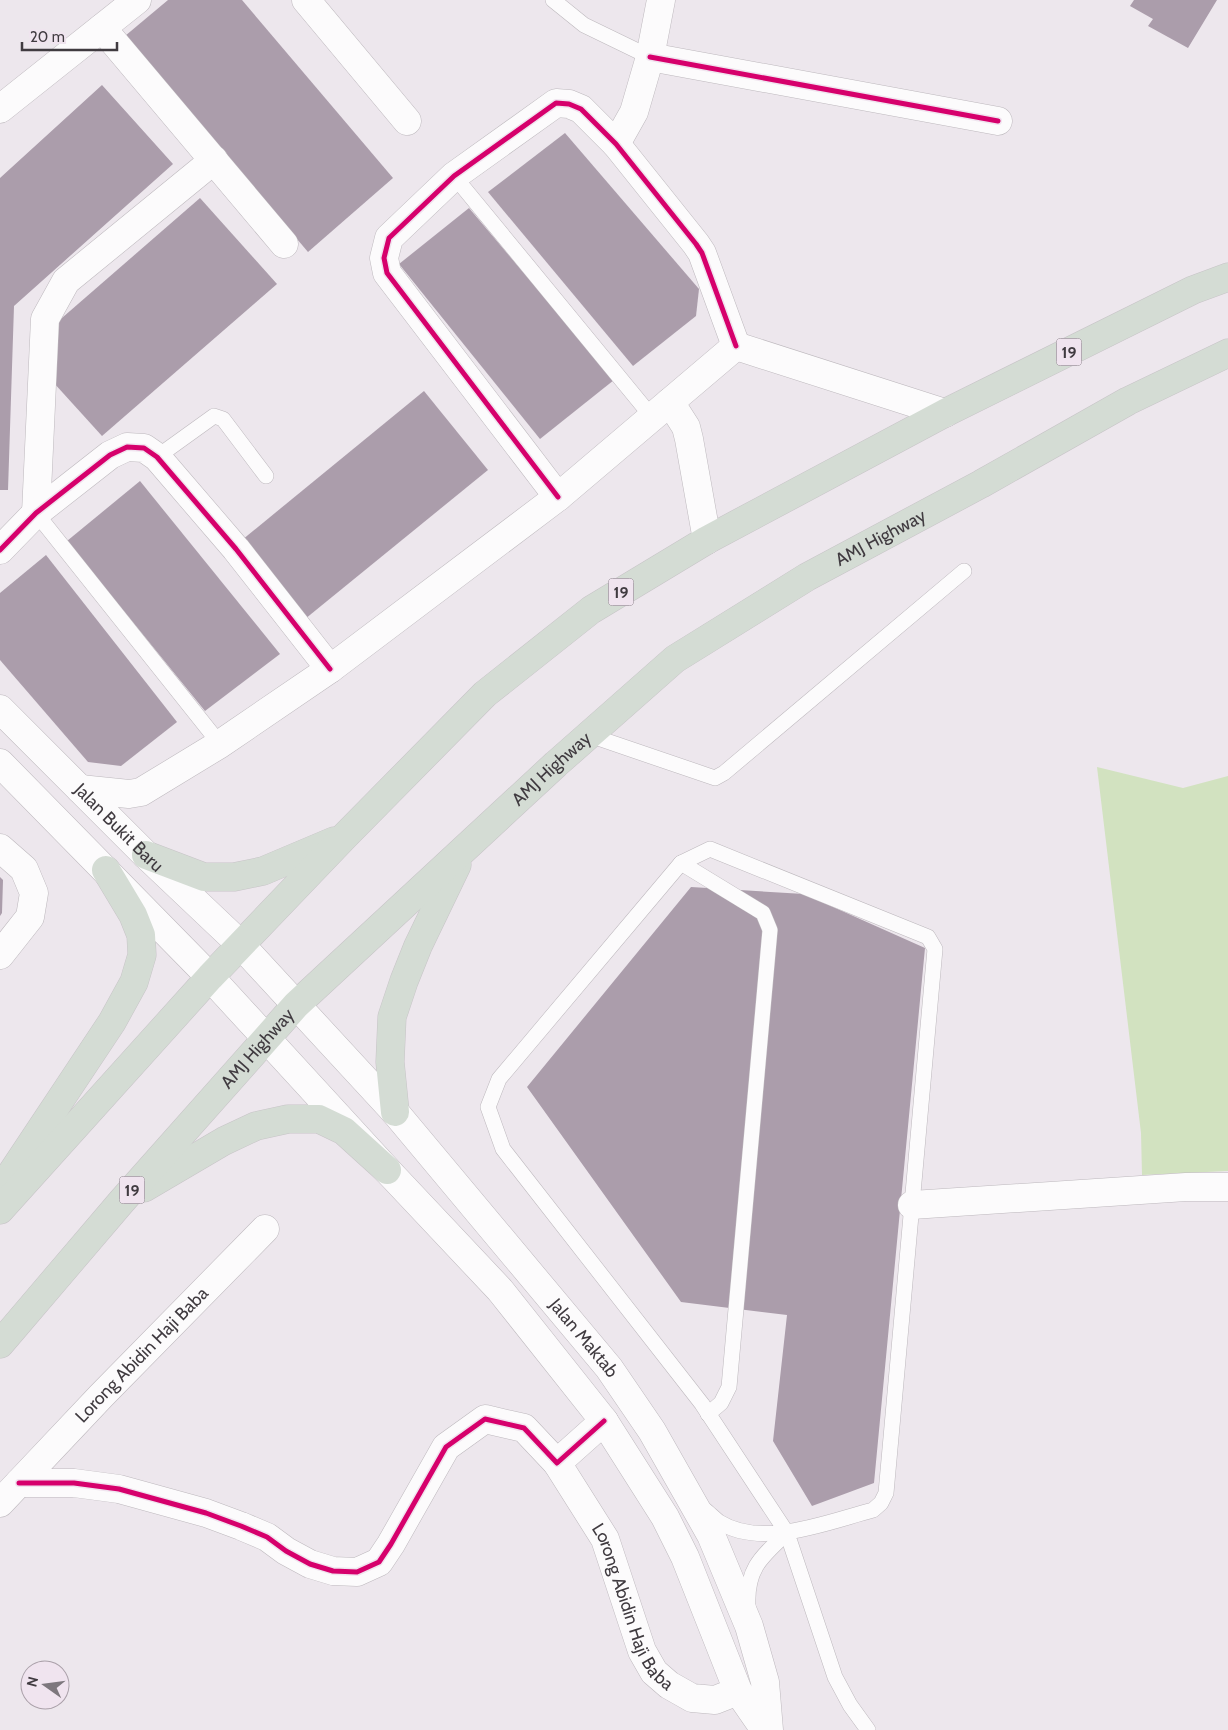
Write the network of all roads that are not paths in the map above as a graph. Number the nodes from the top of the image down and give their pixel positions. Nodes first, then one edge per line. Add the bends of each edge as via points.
1 (136, 0) edge
2 (306, 0) edge
3 (553, 0) edge
4 (660, 0) edge
5 (102, 28) junction
6 (650, 57) junction
7 (0, 109) edge
8 (407, 121) dead end
9 (998, 121) dead end
10 (616, 144) junction
11 (214, 160) junction
12 (454, 176) junction
13 (284, 244) dead end
14 (1228, 277) edge
15 (736, 346) junction
16 (1228, 353) edge
17 (661, 409) junction
18 (945, 413) junction
19 (157, 457) junction
20 (266, 476) dead end
21 (558, 497) junction
22 (36, 514) junction
23 (707, 540) junction
24 (0, 550) edge
25 (964, 571) dead end
26 (330, 669) junction
27 (0, 709) edge
28 (589, 735) junction
29 (220, 744) junction
30 (0, 763) edge
31 (80, 789) junction
32 (344, 837) junction
33 (0, 848) edge
34 (465, 850) junction
35 (146, 855) junction
36 (681, 864) junction
37 (106, 870) junction
38 (240, 944) junction
39 (0, 955) edge
40 (210, 977) junction
41 (296, 1005) junction
42 (266, 1038) junction
43 (395, 1112) junction
44 (387, 1170) junction
45 (1228, 1187) edge
46 (0, 1190) edge
47 (122, 1201) junction
48 (912, 1205) junction
49 (0, 1210) edge
50 (266, 1229) dead end
51 (0, 1344) edge
52 (708, 1414) junction
53 (604, 1421) junction
54 (557, 1463) junction
55 (19, 1483) junction
56 (690, 1496) junction
57 (0, 1503) edge
58 (787, 1533) junction
59 (748, 1626) junction
60 (738, 1691) junction
61 (765, 1730) edge
62 (769, 1730) edge
63 (868, 1730) edge

1 - 5 street
2 - 8 street
3 - 6 lane via 584,25
4 - 6 street
5 - 7 street
5 - 11 street
6 - 9 street
6 - 10 street via 634,112
10 - 12 street via 581,109 556,103
10 - 15 street via 702,253
11 - 13 street
11 - 22 street via 66,281 45,319
12 - 17 lane
12 - 21 street via 389,238 384,258 387,273
14 - 18 highway, 19 via 1194,290
15 - 17 street
15 - 18 street
16 - 28 highway, AMJ Highway / 19 via 1128,401 807,577 675,659
17 - 21 street
17 - 23 street via 686,427
18 - 23 highway, 19
19 - 20 lane via 214,416 223,419
19 - 22 street via 144,448 127,447 110,455
19 - 26 street via 236,549
21 - 26 street
22 - 24 street
22 - 29 lane
23 - 32 highway, 19 via 590,610 485,694
25 - 28 lane via 715,778
26 - 29 street
27 - 31 street, Jalan Bukit Baru
28 - 34 highway, AMJ Highway / 19
29 - 31 street via 141,792 129,794
30 - 37 street
31 - 35 street, Jalan Bukit Baru
32 - 35 highway via 264,871 234,877 204,877
32 - 38 highway, 19
33 - 39 street via 24,869 34,893 30,917
34 - 41 highway, AMJ Highway / 19
34 - 43 highway via 418,946 392,1017 390,1062
35 - 38 street, Jalan Bukit Baru
36 - 48 lane via 710,850 928,937 935,948
36 - 52 lane via 763,913 770,930 729,1386 722,1403
36 - 52 lane via 498,1079 488,1107 503,1149
37 - 40 street
37 - 46 highway via 141,936 142,955 134,982 112,1022
38 - 40 highway, 19
38 - 41 street, Jalan Bukit Baru
40 - 42 street, Jalan Maktab
40 - 49 highway, 19
41 - 42 highway, AMJ Highway / 19
41 - 43 street, Jalan Maktab
42 - 44 street, Jalan Maktab
42 - 47 highway, AMJ Highway / 19
43 - 56 street, Jalan Maktab via 609,1368 652,1431
44 - 47 highway via 344,1131 319,1119 288,1119 256,1126
44 - 53 street, Jalan Maktab via 500,1290
45 - 48 street
47 - 51 highway, AMJ Highway / 19
48 - 58 lane via 886,1493 882,1503 872,1510
50 - 55 street, Lorong Abidin Haji Baba
52 - 58 lane
53 - 54 street
53 - 60 street, Jalan Maktab via 665,1517 685,1557
54 - 55 street, Lorong Abidin Haji Baba via 524,1428 485,1419 446,1447 379,1562 357,1572 333,1571 310,1564 267,1537 241,1526 119,1489 74,1483
54 - 60 street, Lorong Abidin Haji Baba via 605,1539 642,1651 654,1672 692,1698 715,1700
55 - 57 street, Lorong Abidin Haji Baba
56 - 58 lane via 719,1522 743,1531
56 - 59 street, Jalan Maktab via 711,1535
58 - 59 lane via 765,1553 752,1571 747,1592
58 - 63 lane via 835,1677
59 - 62 street, Jalan Maktab via 765,1682
60 - 61 street, Jalan Maktab

